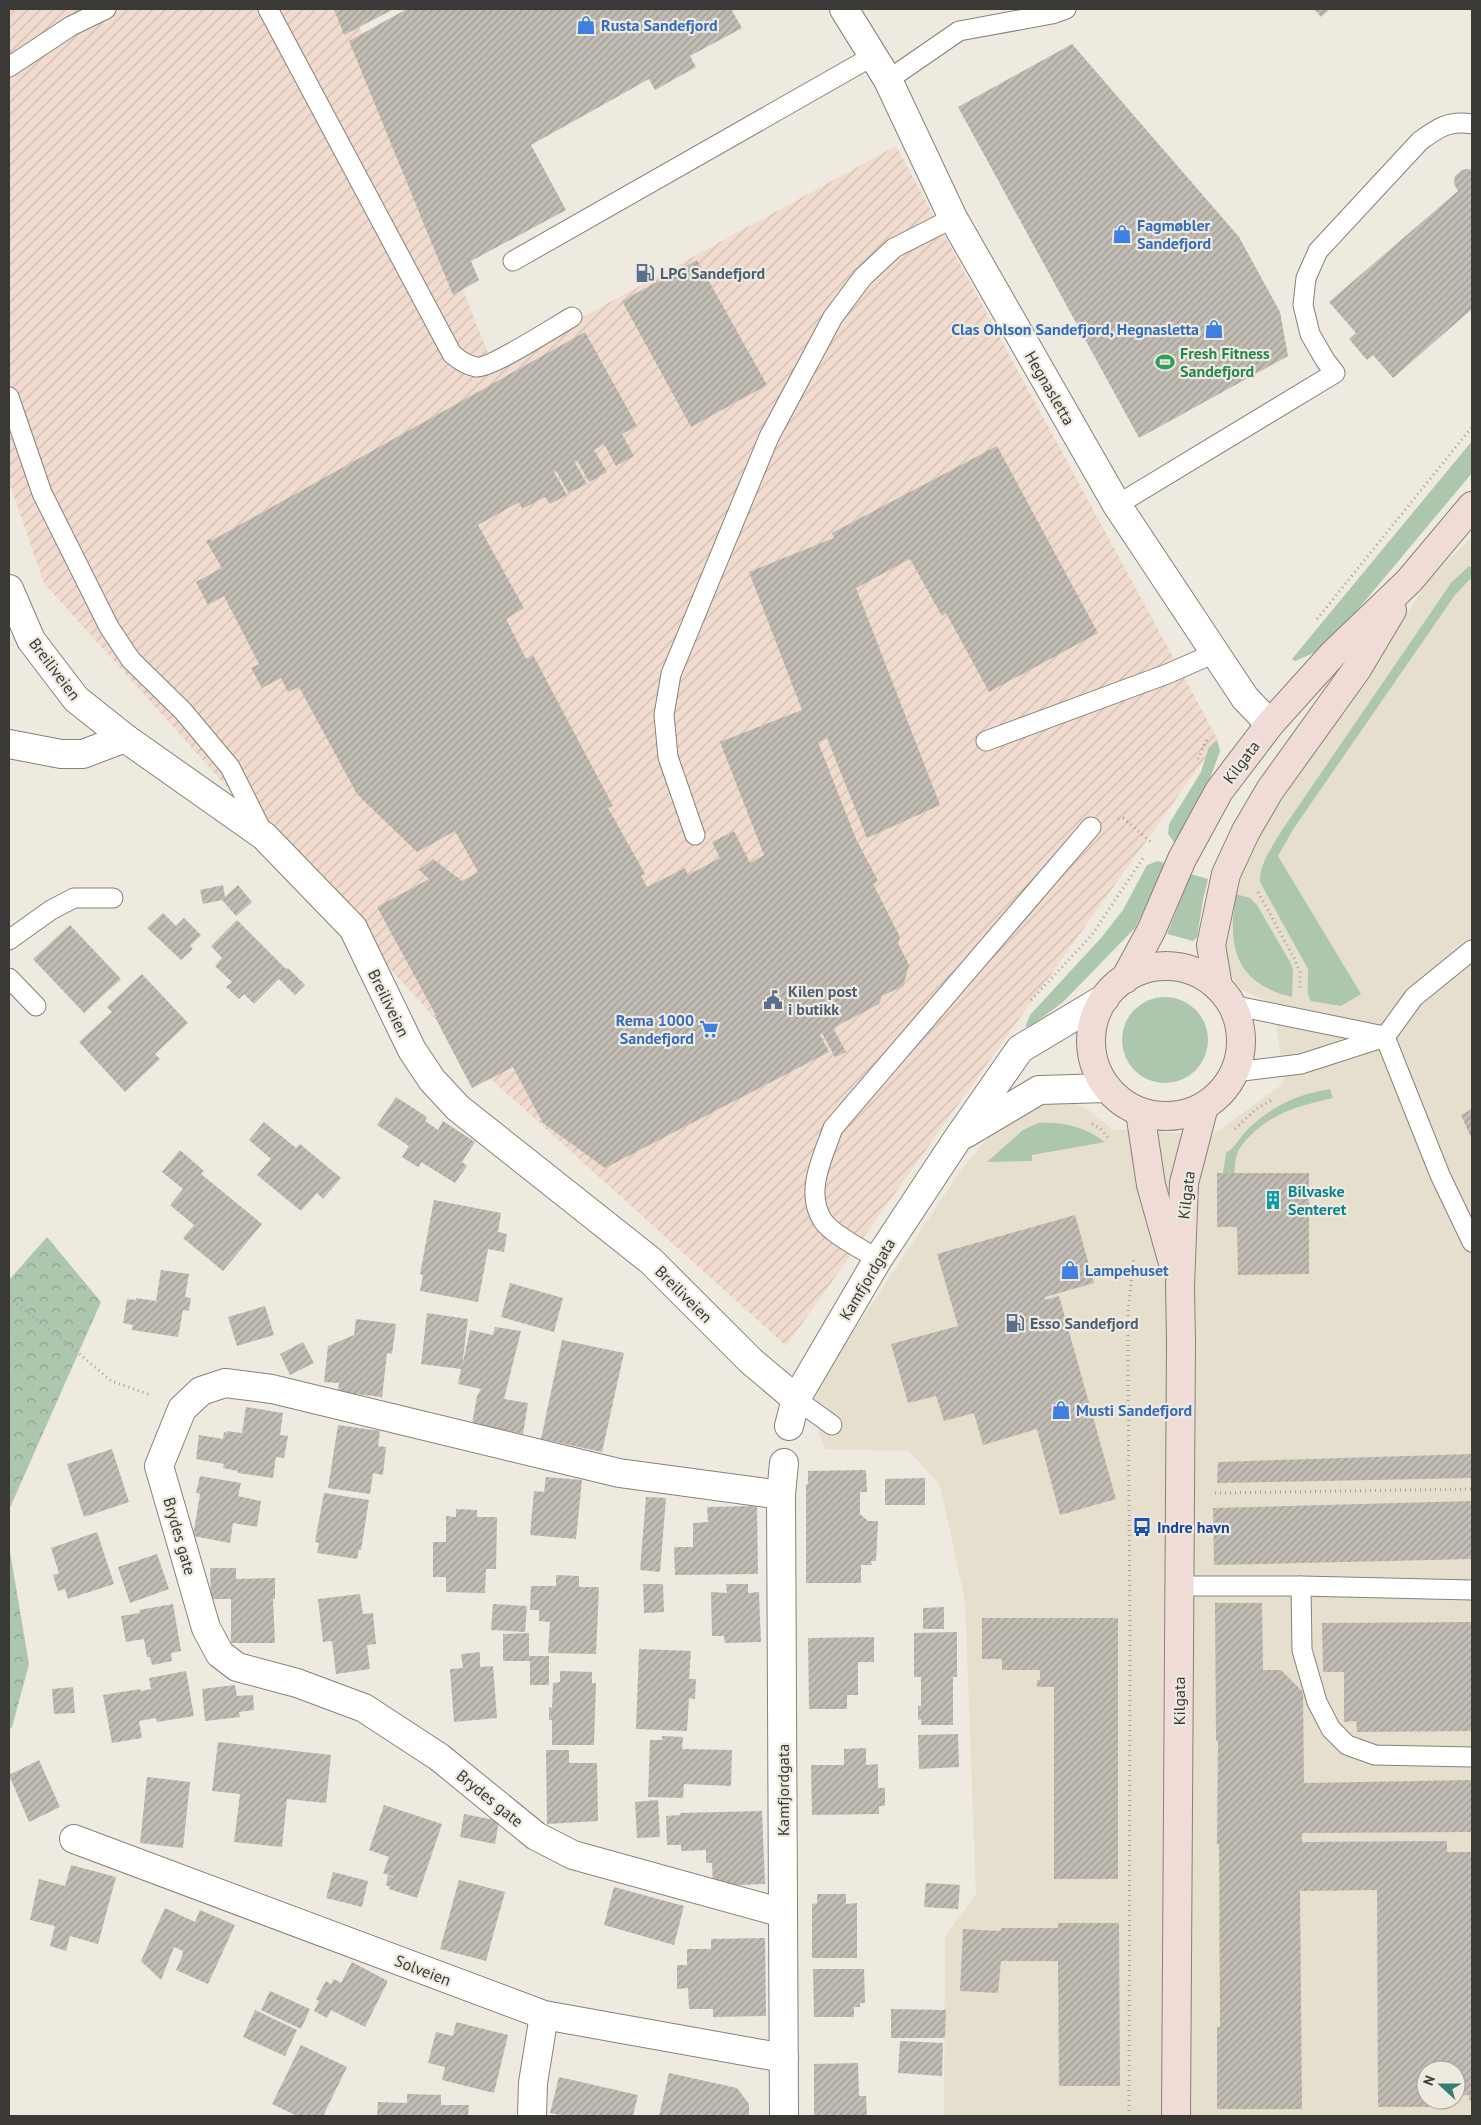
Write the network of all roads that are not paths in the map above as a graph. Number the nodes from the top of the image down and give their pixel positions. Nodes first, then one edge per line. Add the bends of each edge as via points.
1 (106, 9) edge
2 (268, 9) edge
3 (844, 9) edge
4 (1066, 9) edge
5 (873, 56) junction
6 (9, 67) edge
7 (888, 80) junction
8 (1472, 124) edge
9 (953, 218) junction
10 (513, 261) dead end
11 (572, 317) dead end
12 (9, 397) edge
13 (1117, 505) junction
14 (1472, 506) edge
15 (1409, 581) junction
16 (9, 588) edge
17 (1215, 653) junction
18 (1270, 724) junction
19 (125, 738) junction
20 (986, 741) dead end
21 (9, 744) edge
22 (1092, 827) road end
23 (695, 835) dead end
24 (264, 836) junction
25 (113, 898) dead end
26 (9, 940) edge
27 (1472, 950) edge
28 (9, 978) edge
29 (1125, 979) junction
30 (1225, 996) junction
31 (1105, 998) junction
32 (36, 1006) dead end
33 (1385, 1037) junction
34 (1235, 1072) junction
35 (1107, 1088) junction
36 (1204, 1106) junction
37 (1140, 1112) junction
38 (958, 1138) junction
39 (1472, 1242) edge
40 (878, 1259) junction
41 (1180, 1286) junction
42 (796, 1399) junction
43 (832, 1425) dead end
44 (789, 1426) dead end
45 (784, 1463) dead end
46 (781, 1495) junction
47 (1180, 1586) junction
48 (1301, 1586) junction
49 (1472, 1590) edge
50 (1472, 1757) edge
51 (74, 1839) dead end
52 (783, 1913) junction
53 (544, 2015) junction
54 (784, 2058) junction
55 (532, 2116) edge
56 (784, 2116) edge
57 (1176, 2116) edge

1 - 6 lane via 71,26
2 - 11 lane via 452,354 463,363 477,367 485,365
3 - 5 street, Hegnasletta
4 - 7 lane via 960,31
5 - 7 street, Hegnasletta
5 - 10 lane
7 - 9 street, Hegnasletta
8 - 13 lane via 1460,122 1440,127 1420,142 1318,251 1306,278 1303,305 1310,334 1335,373
9 - 13 street, Hegnasletta
9 - 23 lane via 894,248 863,277 833,317 769,437 671,674 664,715 668,757
12 - 24 lane via 42,493 110,627 131,660 183,711 230,767
13 - 17 street, Hegnasletta
14 - 15 main road, Kilgata
15 - 18 main road, Kilgata via 1333,654
15 - 30 main road, Kilgata via 1357,669 1270,790 1226,874 1211,945
16 - 19 street, Breiliveien via 31,640 76,700
17 - 18 street, Hegnasletta via 1245,698
17 - 20 lane
18 - 29 main road, Kilgata via 1219,791 1182,859 1151,931
19 - 21 street via 83,754 61,754
19 - 24 street, Breiliveien
22 - 40 lane via 833,1128 816,1175 815,1201 824,1222
24 - 42 street, Breiliveien via 353,928 412,1050 432,1080 458,1108 651,1261 751,1361
25 - 26 lane via 74,898
27 - 33 lane via 1414,997
28 - 32 lane
29 - 30 main road via 1150,968 1177,966 1199,973
29 - 31 main road
30 - 33 lane
30 - 34 main road via 1240,1027 1241,1044
31 - 35 main road via 1093,1022 1092,1050 1097,1070
31 - 38 street, Kamfjordgata via 1020,1049
33 - 34 lane via 1301,1064
33 - 39 lane via 1440,1175
34 - 36 main road via 1222,1092
35 - 37 main road
35 - 38 street, Kamfjordgata via 1039,1090
36 - 37 main road via 1171,1115
36 - 41 main road, Kilgata via 1184,1183
37 - 41 main road, Kilgata via 1151,1185
38 - 40 street, Kamfjordgata
40 - 42 street, Kamfjordgata
41 - 47 main road, Kilgata
42 - 43 lane
42 - 44 street, Kamfjordgata
45 - 46 street, Kamfjordgata
46 - 52 street, Kamfjordgata
46 - 52 street, Brydes gate via 619,1473 272,1389 225,1383 200,1391 182,1409 159,1466 206,1628 220,1654 237,1667 297,1683 364,1708 439,1757 536,1836 573,1855
47 - 48 lane
47 - 57 main road, Kilgata
48 - 49 lane
48 - 50 lane via 1302,1650 1317,1702 1331,1729 1347,1745 1375,1755
51 - 53 street, Solveien
52 - 54 street, Kamfjordgata
53 - 54 street, Solveien
53 - 55 street
54 - 56 street, Kamfjordgata

